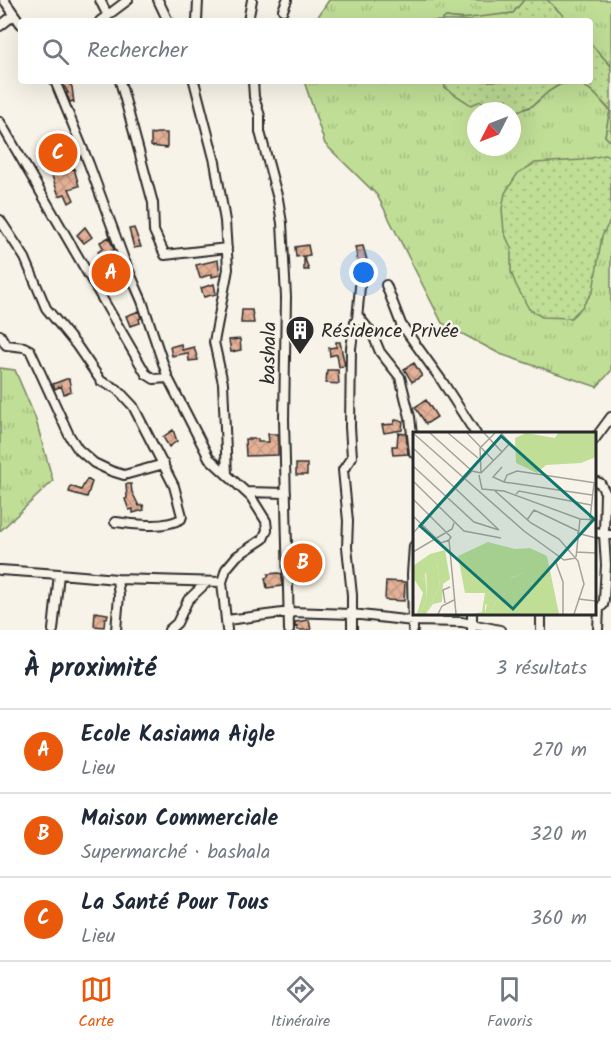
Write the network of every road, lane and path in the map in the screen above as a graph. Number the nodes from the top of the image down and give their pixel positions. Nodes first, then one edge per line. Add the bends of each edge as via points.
1 (4, 0) edge
2 (100, 0) edge
3 (128, 0) edge
4 (158, 0) edge
5 (198, 0) edge
6 (252, 0) edge
7 (287, 0) edge
8 (284, 10) dead end
9 (14, 15) junction
10 (104, 18) edge
11 (167, 18) edge
12 (197, 18) edge
13 (249, 18) edge
14 (18, 20) edge
15 (0, 26) edge
16 (56, 84) edge
17 (121, 84) edge
18 (195, 84) edge
19 (253, 84) edge
20 (0, 122) edge
21 (0, 220) edge
22 (227, 248) junction
23 (361, 276) dead end
24 (386, 285) dead end
25 (357, 319) junction
26 (0, 335) edge
27 (168, 378) junction
28 (611, 417) edge
29 (475, 432) edge
30 (596, 438) edge
31 (413, 444) edge
32 (164, 464) junction
33 (227, 474) junction
34 (596, 482) edge
35 (245, 491) junction
36 (286, 493) junction
37 (115, 522) dead end
38 (607, 534) edge
39 (413, 564) edge
40 (0, 570) edge
41 (59, 573) junction
42 (117, 579) junction
43 (207, 582) junction
44 (222, 582) junction
45 (290, 612) junction
46 (352, 614) junction
47 (227, 621) junction
48 (413, 621) junction
49 (472, 627) edge
50 (53, 630) edge
51 (116, 630) edge
52 (169, 630) edge
53 (227, 630) edge
54 (289, 630) edge
55 (352, 630) edge
56 (413, 630) edge
57 (500, 630) edge
58 (598, 630) edge

1 - 9 street
2 - 10 street
3 - 10 street
4 - 11 street
5 - 12 street
6 - 13 street
7 - 8 street
9 - 14 street
9 - 15 street
16 - 27 street via 142,301
17 - 22 street via 153,203 154,231 165,255
18 - 22 street via 215,162
19 - 36 street, bashala via 260,132 282,223
20 - 27 street via 146,374 154,379
21 - 32 street via 25,258 46,308 101,381 130,402
22 - 33 street via 228,269 214,342 223,383
23 - 25 street
24 - 29 street via 401,324
25 - 31 street via 362,320 400,377
25 - 46 street via 351,352 352,457 342,474
26 - 32 street via 6,345 30,350 69,435 94,464 124,475
27 - 33 street via 209,458
28 - 30 street
32 - 37 street via 174,486 181,519 144,525
33 - 35 street
34 - 38 street via 605,492
35 - 36 street
35 - 44 street via 266,521 267,530 260,542 237,556
36 - 45 street, bashala
38 - 58 street via 604,600 599,608
39 - 48 street
40 - 41 street
41 - 42 street
41 - 50 street
42 - 43 street
42 - 51 street
43 - 44 street
43 - 52 street via 188,600 177,623
44 - 47 street
45 - 46 street
45 - 47 street
45 - 54 street, bashala
46 - 48 street
46 - 55 street
47 - 53 street
48 - 49 street via 444,620
48 - 56 street
49 - 57 street

